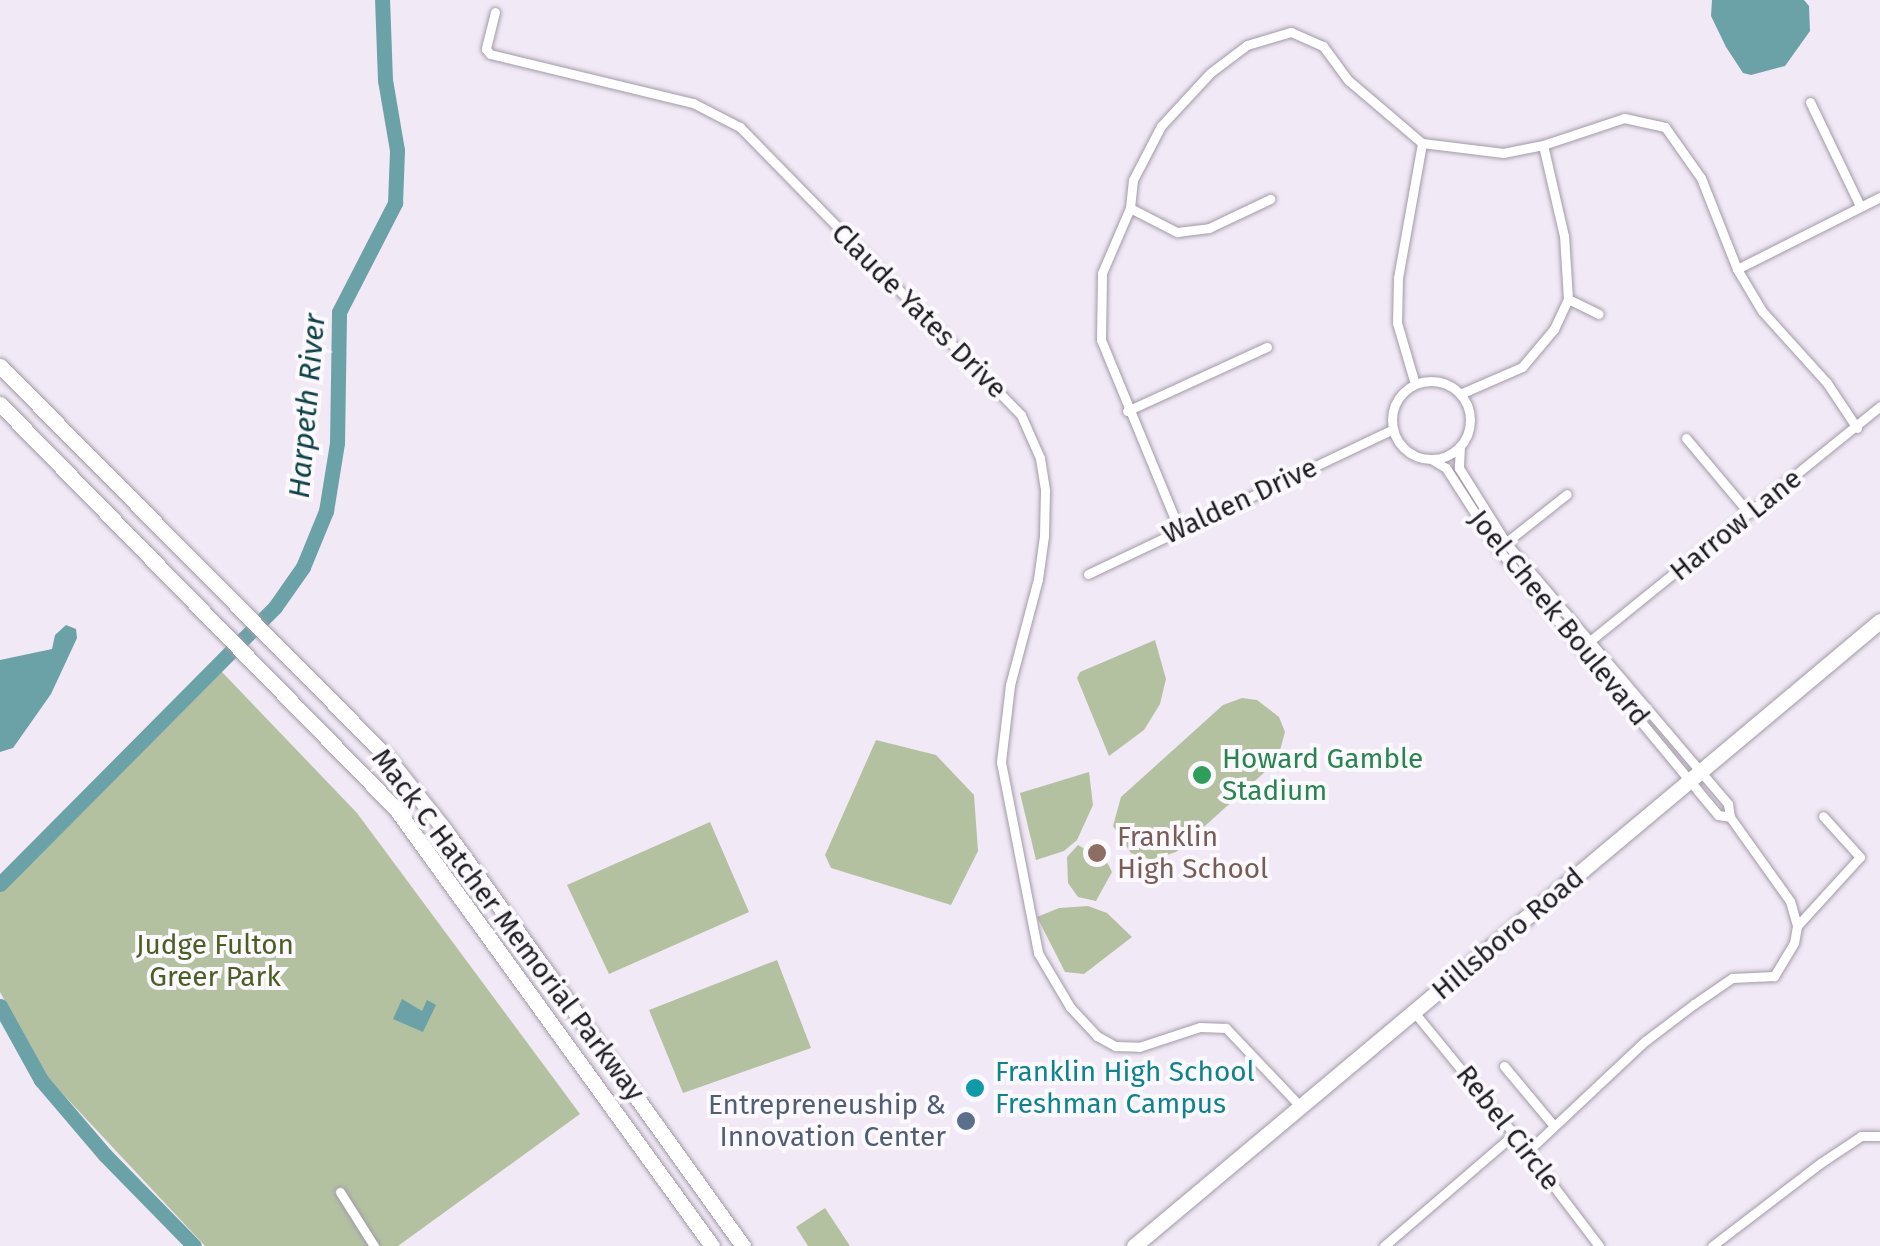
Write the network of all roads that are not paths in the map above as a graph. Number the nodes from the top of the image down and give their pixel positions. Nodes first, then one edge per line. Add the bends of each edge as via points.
1 (495, 12) dead end
2 (1810, 102) dead end
3 (1422, 143) junction
4 (1544, 145) junction
5 (1880, 197) edge
6 (1270, 199) dead end
7 (1860, 206) junction
8 (1130, 208) junction
9 (1737, 269) junction
10 (1568, 299) junction
11 (1599, 314) dead end
12 (1267, 348) dead end
13 (0, 366) edge
14 (1415, 384) junction
15 (1460, 394) junction
16 (0, 404) edge
17 (1880, 406) edge
18 (1127, 411) junction
19 (1858, 428) junction
20 (1393, 429) junction
21 (1686, 438) dead end
22 (1460, 446) junction
23 (1431, 459) junction
24 (1567, 494) dead end
25 (1748, 514) junction
26 (1178, 529) junction
27 (1502, 546) junction
28 (1088, 574) dead end
29 (1880, 620) edge
30 (1590, 642) junction
31 (1666, 732) junction
32 (1657, 741) junction
33 (1694, 775) junction
34 (1824, 816) dead end
35 (1797, 926) junction
36 (1414, 1012) junction
37 (1504, 1066) dead end
38 (1300, 1106) junction
39 (1554, 1126) junction
40 (1514, 1134) junction
41 (1880, 1136) edge
42 (1528, 1151) junction
43 (340, 1192) dead end
44 (374, 1246) edge
45 (712, 1246) edge
46 (743, 1246) edge
47 (1134, 1246) edge
48 (1384, 1246) edge
49 (1599, 1246) edge
50 (1712, 1246) edge

1 - 38 street, Claude Yates Drive via 490,54 694,103 740,126 1021,415 1040,458 1044,536 1010,685 1001,762 1038,953 1096,1036 1139,1047 1200,1028 1226,1028
2 - 7 street
3 - 4 street via 1503,153
3 - 8 street via 1348,80 1323,46 1291,32 1247,45 1188,95 1132,180
3 - 14 street via 1397,323
4 - 9 street via 1624,118 1664,127 1701,178
4 - 10 street via 1564,236
5 - 7 street
6 - 8 street via 1209,228 1177,232
7 - 9 street
8 - 18 street via 1102,273 1101,340
9 - 19 street via 1762,311
10 - 11 street
10 - 15 street via 1522,368
12 - 18 street
13 - 46 main road, Mack C Hatcher Memorial Parkway via 387,757
14 - 15 street via 1437,382
14 - 20 street via 1396,402
15 - 22 street via 1470,414
16 - 45 main road, Mack C Hatcher Memorial Parkway via 370,778
17 - 19 street, Harrow Lane
18 - 26 street
19 - 25 street, Harrow Lane
20 - 23 street via 1404,448
20 - 26 street, Walden Drive
21 - 25 street
22 - 23 street
22 - 27 street, Joel Cheek Boulevard via 1459,468
23 - 27 street, Joel Cheek Boulevard via 1446,468
24 - 27 street
25 - 30 street, Harrow Lane
26 - 28 street, Walden Drive
27 - 30 street, Joel Cheek Boulevard
27 - 32 street, Joel Cheek Boulevard
29 - 33 main road, Hillsboro Road
30 - 31 street, Joel Cheek Boulevard
31 - 32 street
31 - 33 street, Joel Cheek Boulevard
32 - 33 street, Joel Cheek Boulevard
33 - 35 street via 1718,815 1730,817 1790,901
33 - 36 main road, Hillsboro Road
34 - 35 street via 1860,857
35 - 39 street via 1774,976 1732,978 1705,996 1645,1041
36 - 38 main road, Hillsboro Road
36 - 40 street, Rebel Circle
37 - 39 street
38 - 47 main road, Hillsboro Road
39 - 42 street
40 - 42 street, Rebel Circle
40 - 48 street
41 - 50 street via 1861,1136
42 - 49 street, Rebel Circle
43 - 44 street

